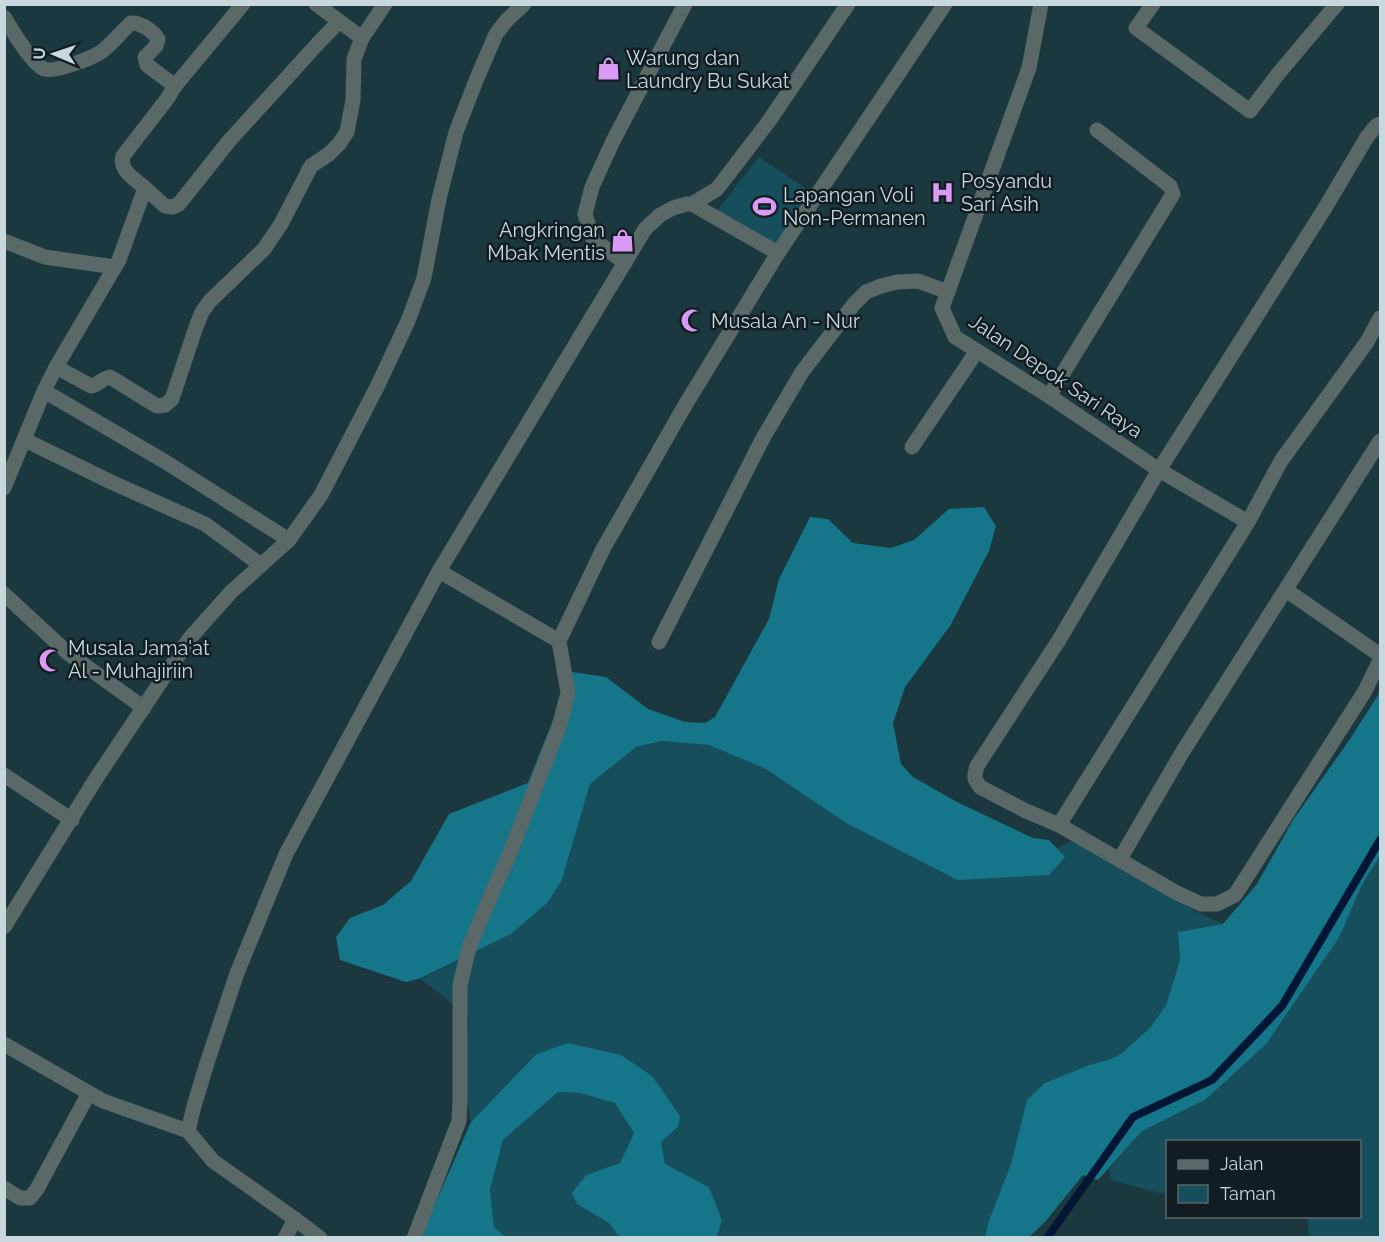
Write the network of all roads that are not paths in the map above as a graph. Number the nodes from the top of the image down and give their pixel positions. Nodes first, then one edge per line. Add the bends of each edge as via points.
1 (243, 4) edge
2 (316, 4) edge
3 (385, 4) edge
4 (524, 4) edge
5 (685, 4) edge
6 (849, 4) edge
7 (945, 4) edge
8 (1041, 4) edge
9 (1153, 4) edge
10 (1336, 4) edge
11 (4, 17) edge
12 (339, 22) junction
13 (362, 38) junction
14 (174, 86) junction
15 (1380, 124) edge
16 (1097, 130) dead end
17 (145, 188) junction
18 (692, 204) junction
19 (4, 241) edge
20 (777, 253) junction
21 (625, 263) junction
22 (115, 267) junction
23 (948, 292) junction
24 (1380, 318) edge
25 (977, 351) junction
26 (56, 367) junction
27 (44, 391) junction
28 (1049, 396) junction
29 (25, 440) junction
30 (1380, 441) edge
31 (912, 447) dead end
32 (1159, 470) junction
33 (4, 488) edge
34 (1248, 522) junction
35 (288, 540) junction
36 (261, 565) junction
37 (439, 571) junction
38 (1286, 590) junction
39 (4, 594) edge
40 (559, 641) junction
41 (659, 642) dead end
42 (1380, 655) edge
43 (1380, 660) edge
44 (144, 708) junction
45 (4, 775) edge
46 (72, 820) junction
47 (1059, 825) junction
48 (1120, 860) junction
49 (4, 927) edge
50 (4, 1044) edge
51 (90, 1093) junction
52 (188, 1131) junction
53 (4, 1188) edge
54 (295, 1219) junction
55 (285, 1238) edge
56 (320, 1238) edge
57 (414, 1238) edge

1 - 14 street
2 - 12 street
3 - 13 street
4 - 35 street via 496,34 456,132 424,278 408,321 321,495
5 - 21 street via 613,141 592,187 585,214 593,239
6 - 18 street via 717,189
7 - 20 street
8 - 23 street, Jalan Depok Sari Raya via 1029,68
9 - 10 street via 1136,28 1250,111
11 - 14 street via 23,47 41,67 51,70 100,53 131,23 137,23 158,39 145,57 147,65
12 - 13 street
12 - 17 street via 229,141 179,204 165,206
13 - 26 street via 354,60 347,132 329,154 311,166 264,249 202,312 172,399 157,406 110,377 91,386
14 - 17 street via 123,156 124,170
15 - 32 street via 1367,137
16 - 28 street via 1170,186 1173,194
17 - 22 street
18 - 20 street
18 - 21 street via 673,208 649,224
19 - 22 street via 45,257
20 - 40 street via 603,549
21 - 37 street
22 - 26 street
23 - 25 street, Jalan Depok Sari Raya via 942,308 955,337
23 - 41 street via 918,281 897,282 866,292 854,304 802,372 763,438
24 - 34 street via 1281,461
25 - 28 street, Jalan Depok Sari Raya
25 - 31 street
26 - 27 street
27 - 29 street
27 - 35 street via 164,460
28 - 32 street, Jalan Depok Sari Raya
29 - 33 street
29 - 36 street via 205,524
30 - 38 street
32 - 34 street, Jalan Depok Sari Raya
32 - 47 street via 1059,640 977,766 975,779 980,787
34 - 47 street
35 - 36 street
36 - 44 street via 190,638
37 - 40 street
37 - 52 street via 286,854 237,973
38 - 42 street
38 - 48 street via 1183,751
39 - 44 street via 69,654
40 - 57 street via 568,693 559,727 470,948 460,986 459,1121
43 - 48 street via 1365,691 1235,895 1216,904 1201,904
44 - 46 street
45 - 46 street
46 - 49 street
47 - 48 street
50 - 51 street
51 - 52 street
51 - 53 street via 30,1198 20,1198
52 - 54 street via 213,1161
54 - 55 street
54 - 56 street

